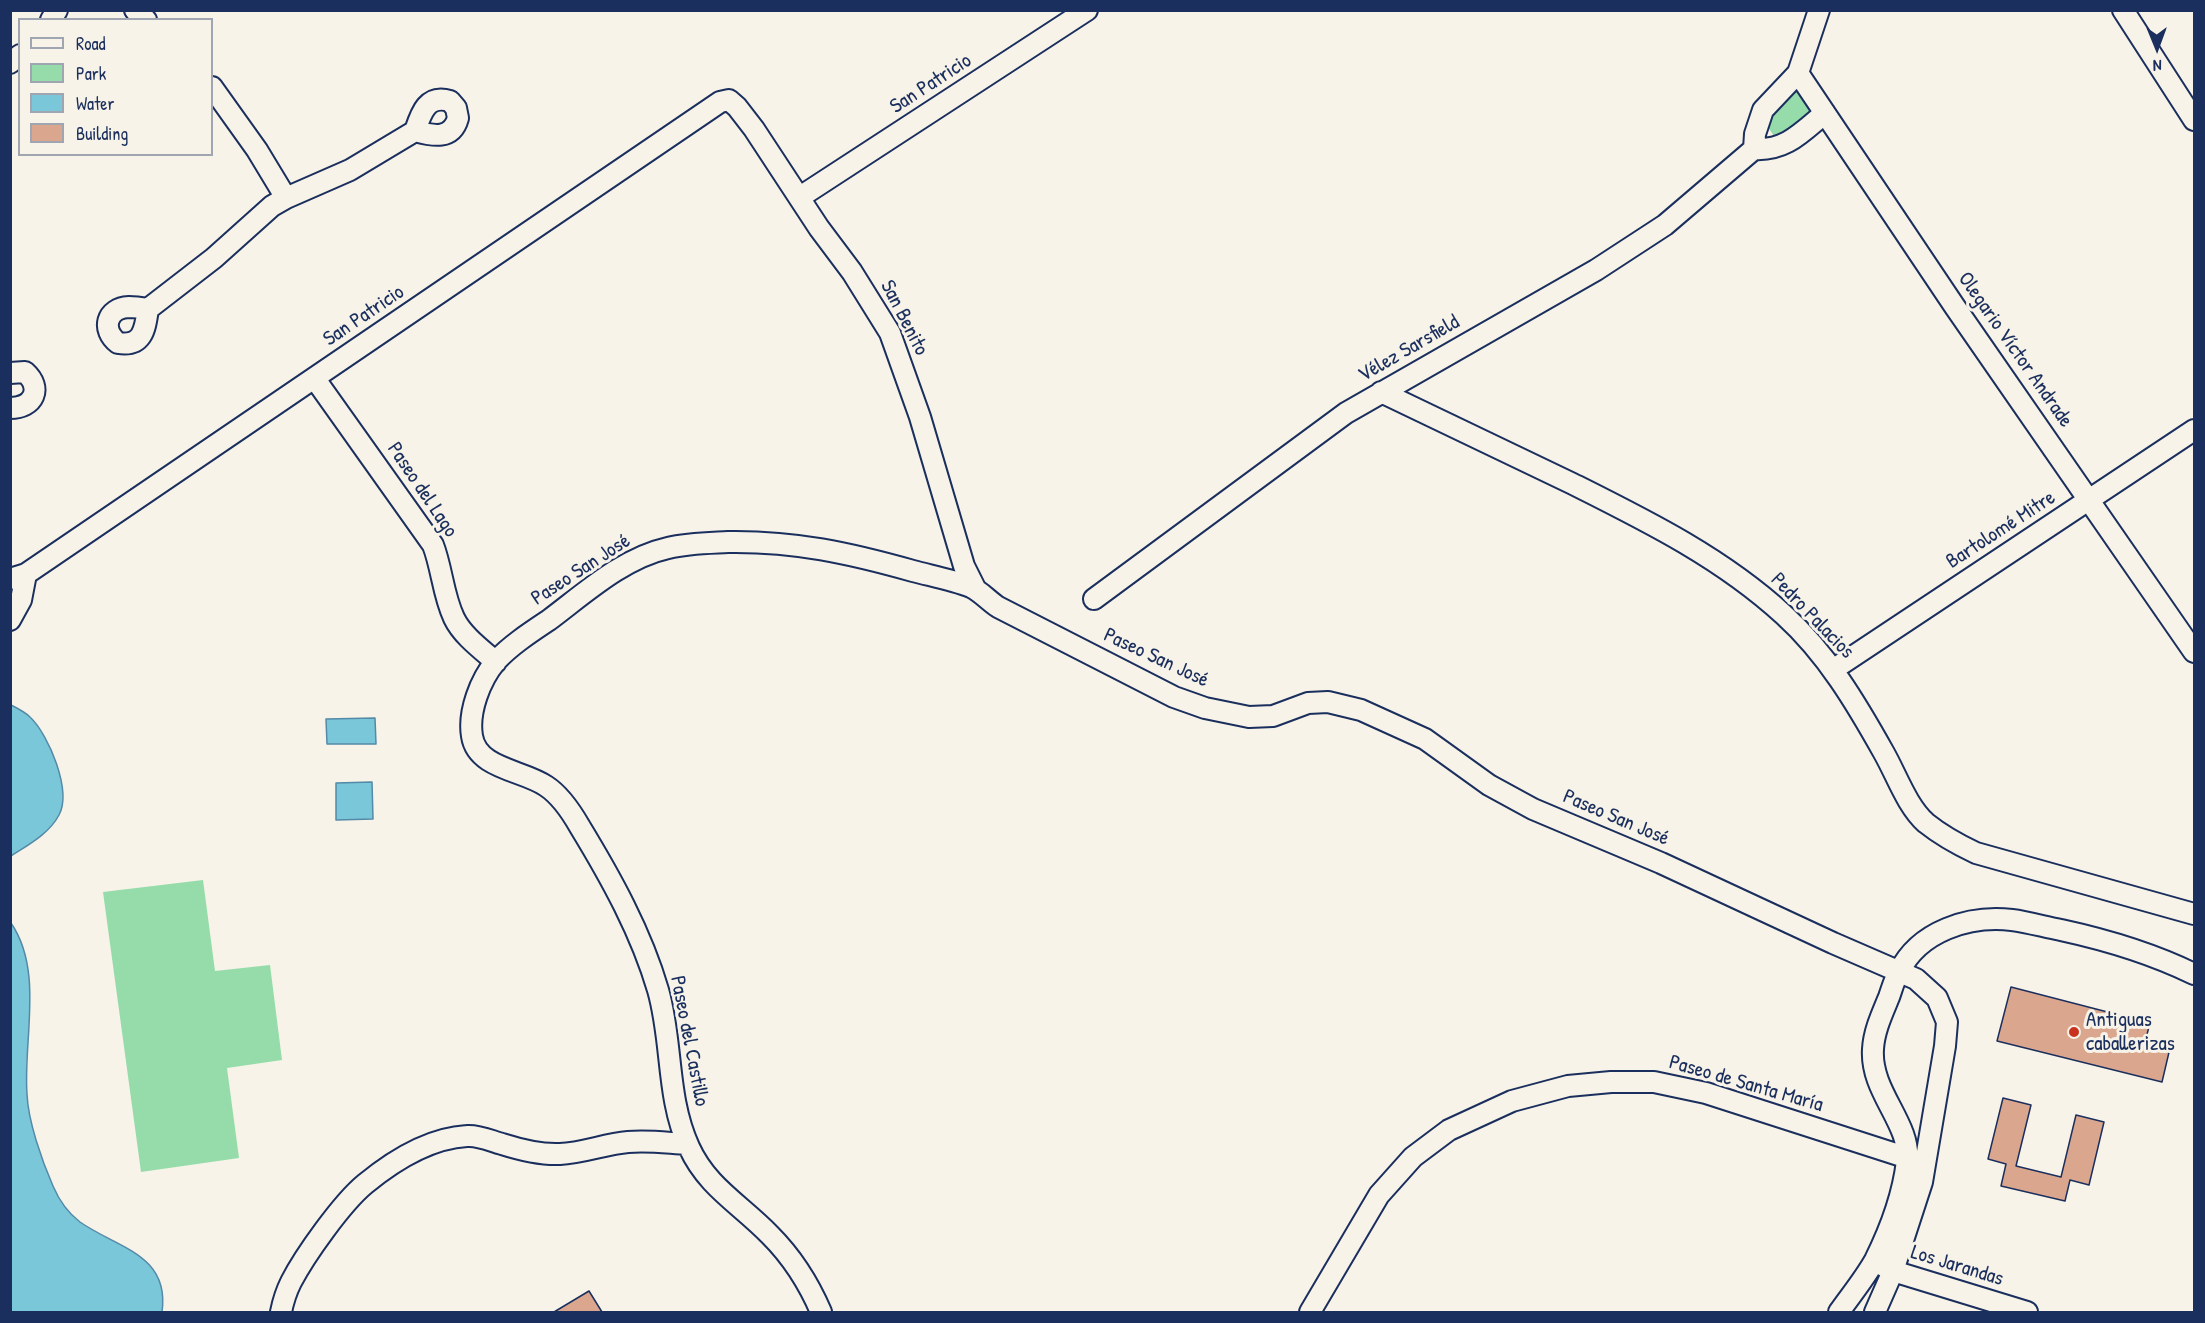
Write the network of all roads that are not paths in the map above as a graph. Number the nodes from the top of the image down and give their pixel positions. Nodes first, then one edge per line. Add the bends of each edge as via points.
1 (1087, 10) edge
2 (1819, 10) edge
3 (2123, 10) edge
4 (1798, 73) junction
5 (213, 88) edge
6 (729, 100) joint
7 (1825, 113) junction
8 (2194, 120) edge
9 (415, 131) dead end
10 (1754, 149) junction
11 (800, 197) junction
12 (286, 198) junction
13 (148, 309) dead end
14 (10, 373) edge
15 (315, 379) junction
16 (1381, 392) junction
17 (10, 408) edge
18 (2194, 430) edge
19 (2090, 500) junction
20 (18, 577) edge
21 (975, 588) junction
22 (1094, 598) dead end
23 (10, 620) edge
24 (2194, 652) edge
25 (495, 662) junction
26 (1834, 669) junction
27 (2194, 914) edge
28 (1899, 971) junction
29 (2194, 974) edge
30 (687, 1144) junction
31 (1908, 1158) junction
32 (1874, 1260) junction
33 (1893, 1271) junction
34 (281, 1312) edge
35 (821, 1312) edge
36 (1310, 1312) edge
37 (1839, 1312) edge
38 (1875, 1312) edge
39 (2027, 1312) edge

1 - 11 street, San Patricio
2 - 4 street
3 - 8 street
4 - 7 street, Olegario Víctor Andrade
4 - 10 street via 1763,110
5 - 12 street
6 - 11 street, San Benito via 754,129
6 - 15 street, San Patricio via 720,102
7 - 10 street via 1785,145
7 - 19 street, Olegario Víctor Andrade
9 - 12 street via 350,171
10 - 16 street, Vélez Sarsfield via 1665,225 1596,270
11 - 21 street, San Benito via 896,347 964,566
12 - 13 street via 263,212 214,258
14 - 17 street via 25,372 35,388 30,401 22,407
15 - 20 street, San Patricio
15 - 25 street, Paseo del Lago via 433,544 454,619
16 - 22 street, Vélez Sarsfield via 1285,456
16 - 26 street, Pedro Palacios via 1606,501 1718,562 1784,615
18 - 19 street, Bartolomé Mitre
19 - 24 street, Olegario Víctor Andrade
19 - 26 street, Bartolomé Mitre
20 - 23 street, San Patricio via 21,600
21 - 25 street, Paseo San José via 864,557 800,545 746,542 676,546 633,561 610,575
21 - 28 street, Paseo San José via 1008,612 1174,697 1205,708 1249,717 1273,716 1308,703 1328,702 1361,710 1425,739 1489,785 1533,809
25 - 30 street, Paseo del Castillo via 471,720 475,748 483,757 550,788 573,816 628,912 658,991 676,1110
26 - 27 street, Pedro Palacios via 1913,806 1925,822 1953,842 1976,853
28 - 29 street via 1930,937 1956,925 2012,920 2106,940
28 - 31 street via 1876,1029 1874,1073 1903,1132
28 - 33 street, Paseo San José via 1916,979 1937,998 1947,1022 1922,1182
30 - 34 street via 628,1142 562,1154 468,1136 421,1148 364,1185 348,1203 291,1282
30 - 35 street, Paseo del Castillo via 699,1168 715,1187 770,1235 794,1264
31 - 32 street via 1898,1204
31 - 36 street, Paseo de Santa María via 1706,1093 1654,1083 1568,1086 1512,1101 1480,1115 1449,1130 1413,1157 1379,1195
32 - 33 street, Los Jarandas
32 - 37 street
33 - 38 street, Paseo San José
33 - 39 street, Los Jarandas

